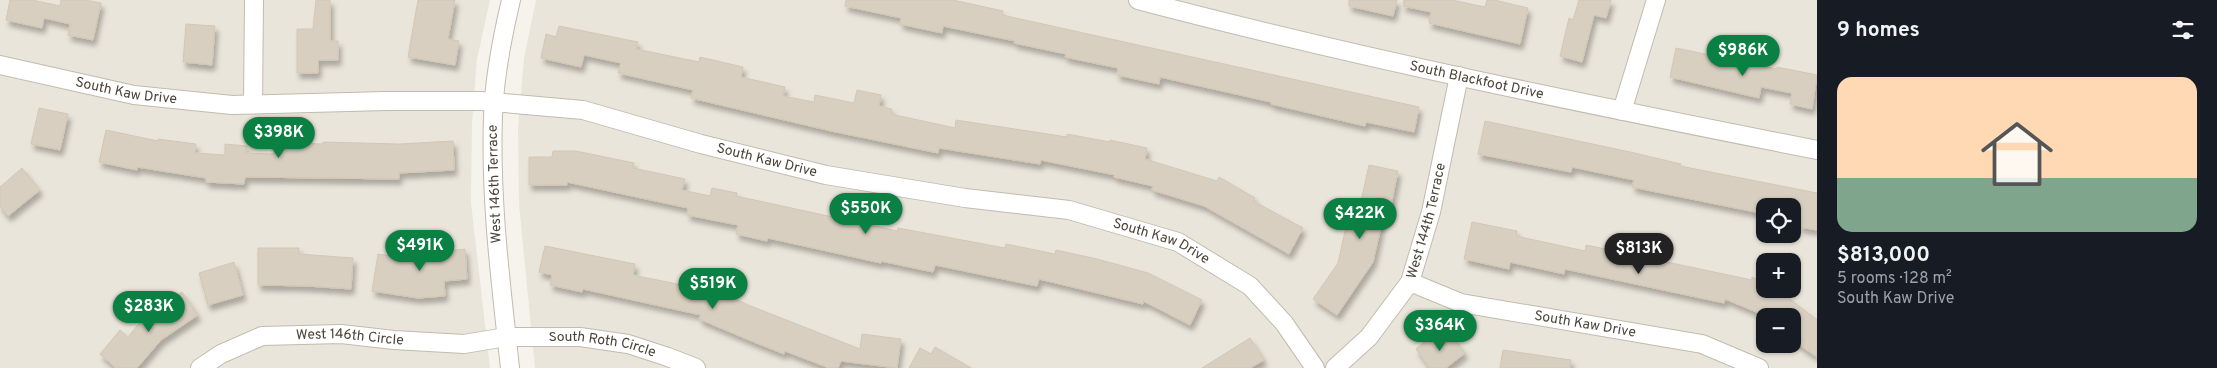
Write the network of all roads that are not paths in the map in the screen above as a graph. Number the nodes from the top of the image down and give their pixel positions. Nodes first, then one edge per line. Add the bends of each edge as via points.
1 (254, 0) edge
2 (510, 0) edge
3 (1138, 0) edge
4 (1656, 0) edge
5 (0, 65) edge
6 (1459, 76) junction
7 (494, 102) junction
8 (253, 104) junction
9 (1622, 111) junction
10 (1817, 150) edge
11 (1410, 282) junction
12 (506, 337) junction
13 (200, 368) edge
14 (510, 368) edge
15 (696, 368) edge
16 (1315, 368) edge
17 (1335, 368) edge
18 (1759, 368) edge

1 - 8 street
2 - 7 street, West 146th Terrace
3 - 6 street, South Blackfoot Drive via 1249,29
4 - 9 street
5 - 8 street, South Kaw Drive via 134,95 232,105
6 - 9 street, South Blackfoot Drive
6 - 11 street, West 144th Terrace via 1431,212
7 - 8 street, South Kaw Drive
7 - 12 street, West 146th Terrace via 493,192
7 - 16 street, South Kaw Drive via 583,110 826,175 965,198 1069,210 1178,242 1250,286 1284,323
9 - 10 street, South Blackfoot Drive
11 - 17 street, West 144th Terrace via 1369,337
11 - 18 street, South Kaw Drive via 1461,303 1702,344
12 - 13 street, West 146th Circle via 464,344 341,334 262,336 221,354
12 - 14 street, West 146th Terrace
12 - 15 street, South Roth Circle via 580,337 628,344

